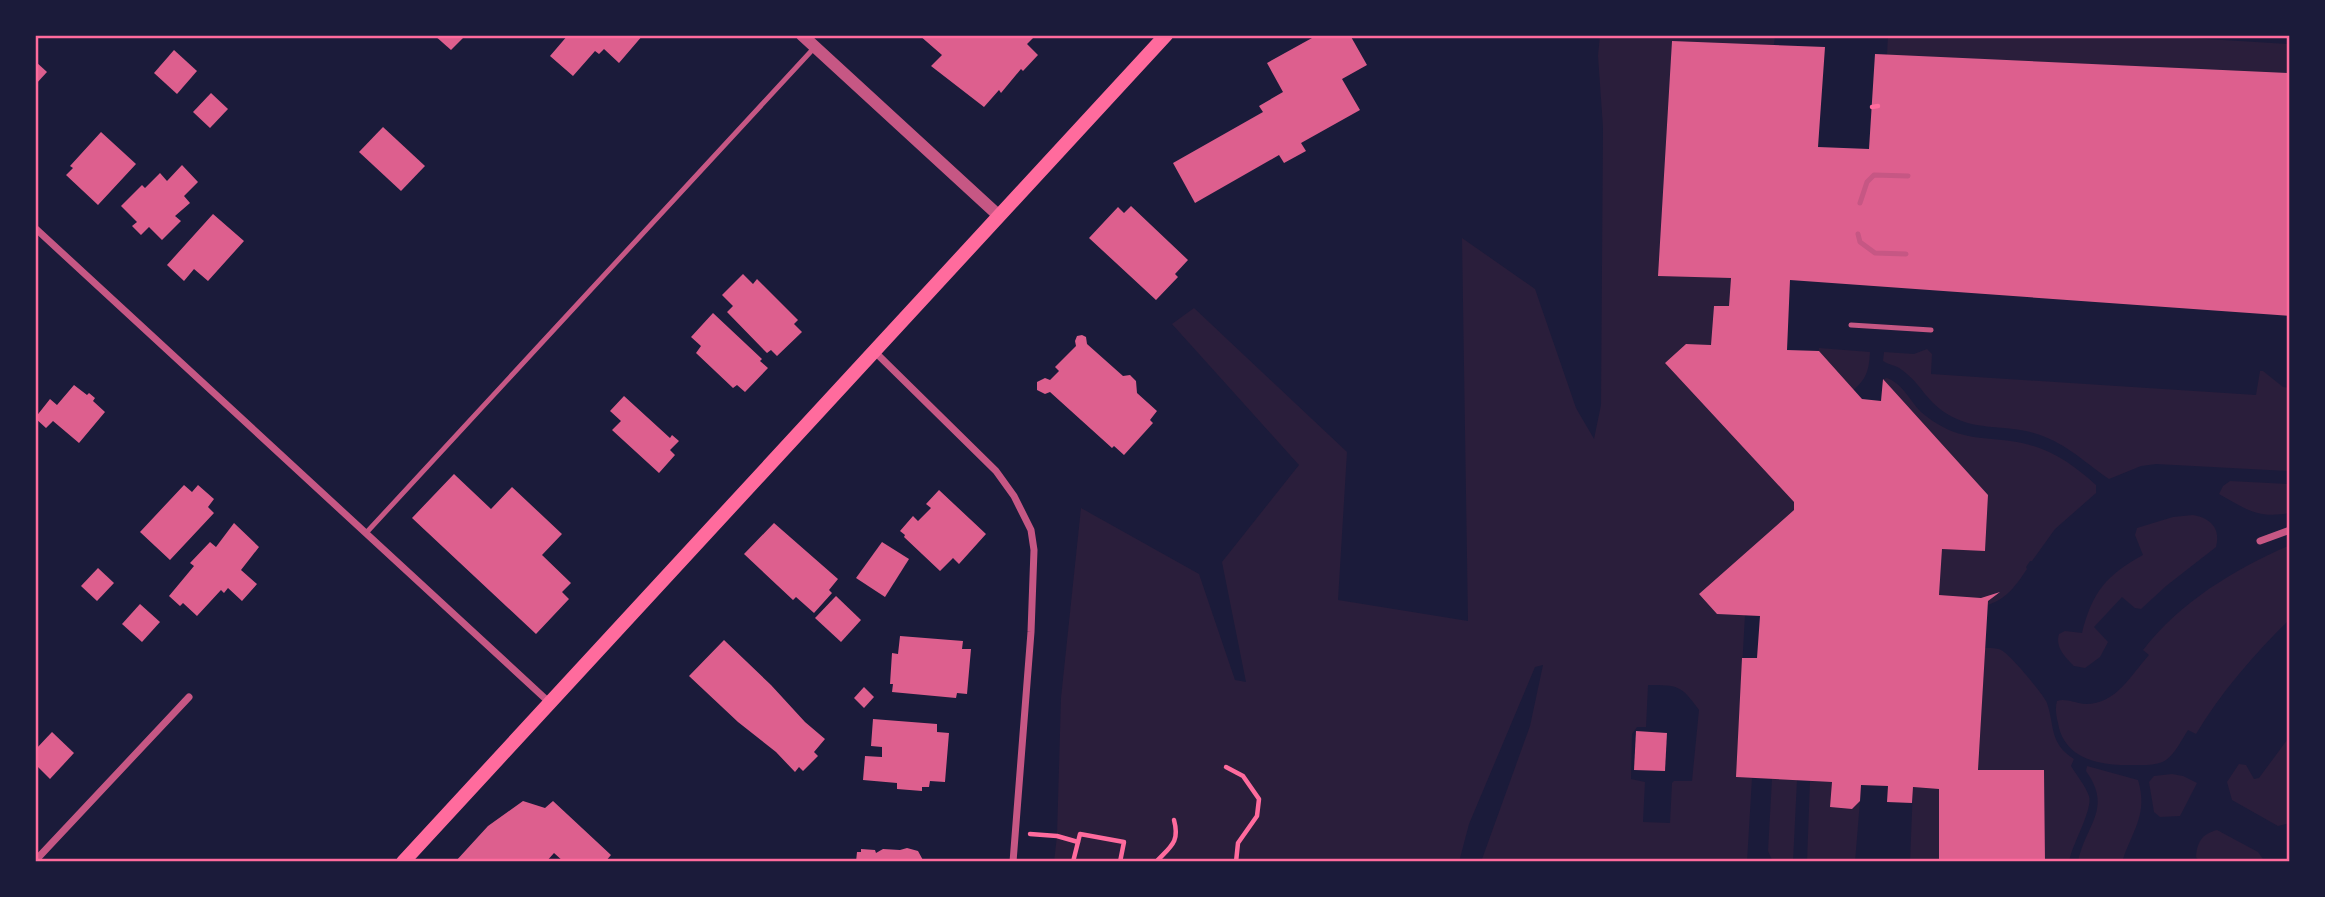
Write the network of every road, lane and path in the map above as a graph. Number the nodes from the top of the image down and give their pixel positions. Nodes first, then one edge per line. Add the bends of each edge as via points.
1 (802, 35) edge
2 (1166, 35) edge
3 (815, 47) junction
4 (1908, 176) dead end
5 (1860, 203) dead end
6 (998, 215) junction
7 (35, 228) edge
8 (1858, 234) dead end
9 (1906, 254) dead end
10 (1851, 325) dead end
11 (1931, 330) dead end
12 (874, 351) junction
13 (2290, 530) edge
14 (366, 533) junction
15 (2260, 541) dead end
16 (189, 697) dead end
17 (550, 703) junction
18 (1226, 767) dead end
19 (1174, 820) dead end
20 (1054, 836) dead end
21 (1078, 842) junction
22 (35, 861) edge
23 (403, 862) edge
24 (1013, 862) edge
25 (1073, 862) edge
26 (1120, 862) edge
27 (1156, 862) edge
28 (1236, 862) edge

1 - 3 street
2 - 6 main road
3 - 6 street
3 - 14 lane
4 - 5 lane via 1874,175
6 - 12 main road
7 - 14 street
8 - 9 lane via 1860,242 1875,253
10 - 11 lane
12 - 17 main road
12 - 24 street via 996,471 1031,530 1031,632
13 - 15 street
14 - 17 street
16 - 22 street
17 - 23 main road
18 - 28 path via 1243,776 1259,799 1257,816 1238,843
19 - 27 path via 1178,834
20 - 21 path
21 - 25 path
21 - 26 path via 1080,834 1125,842

